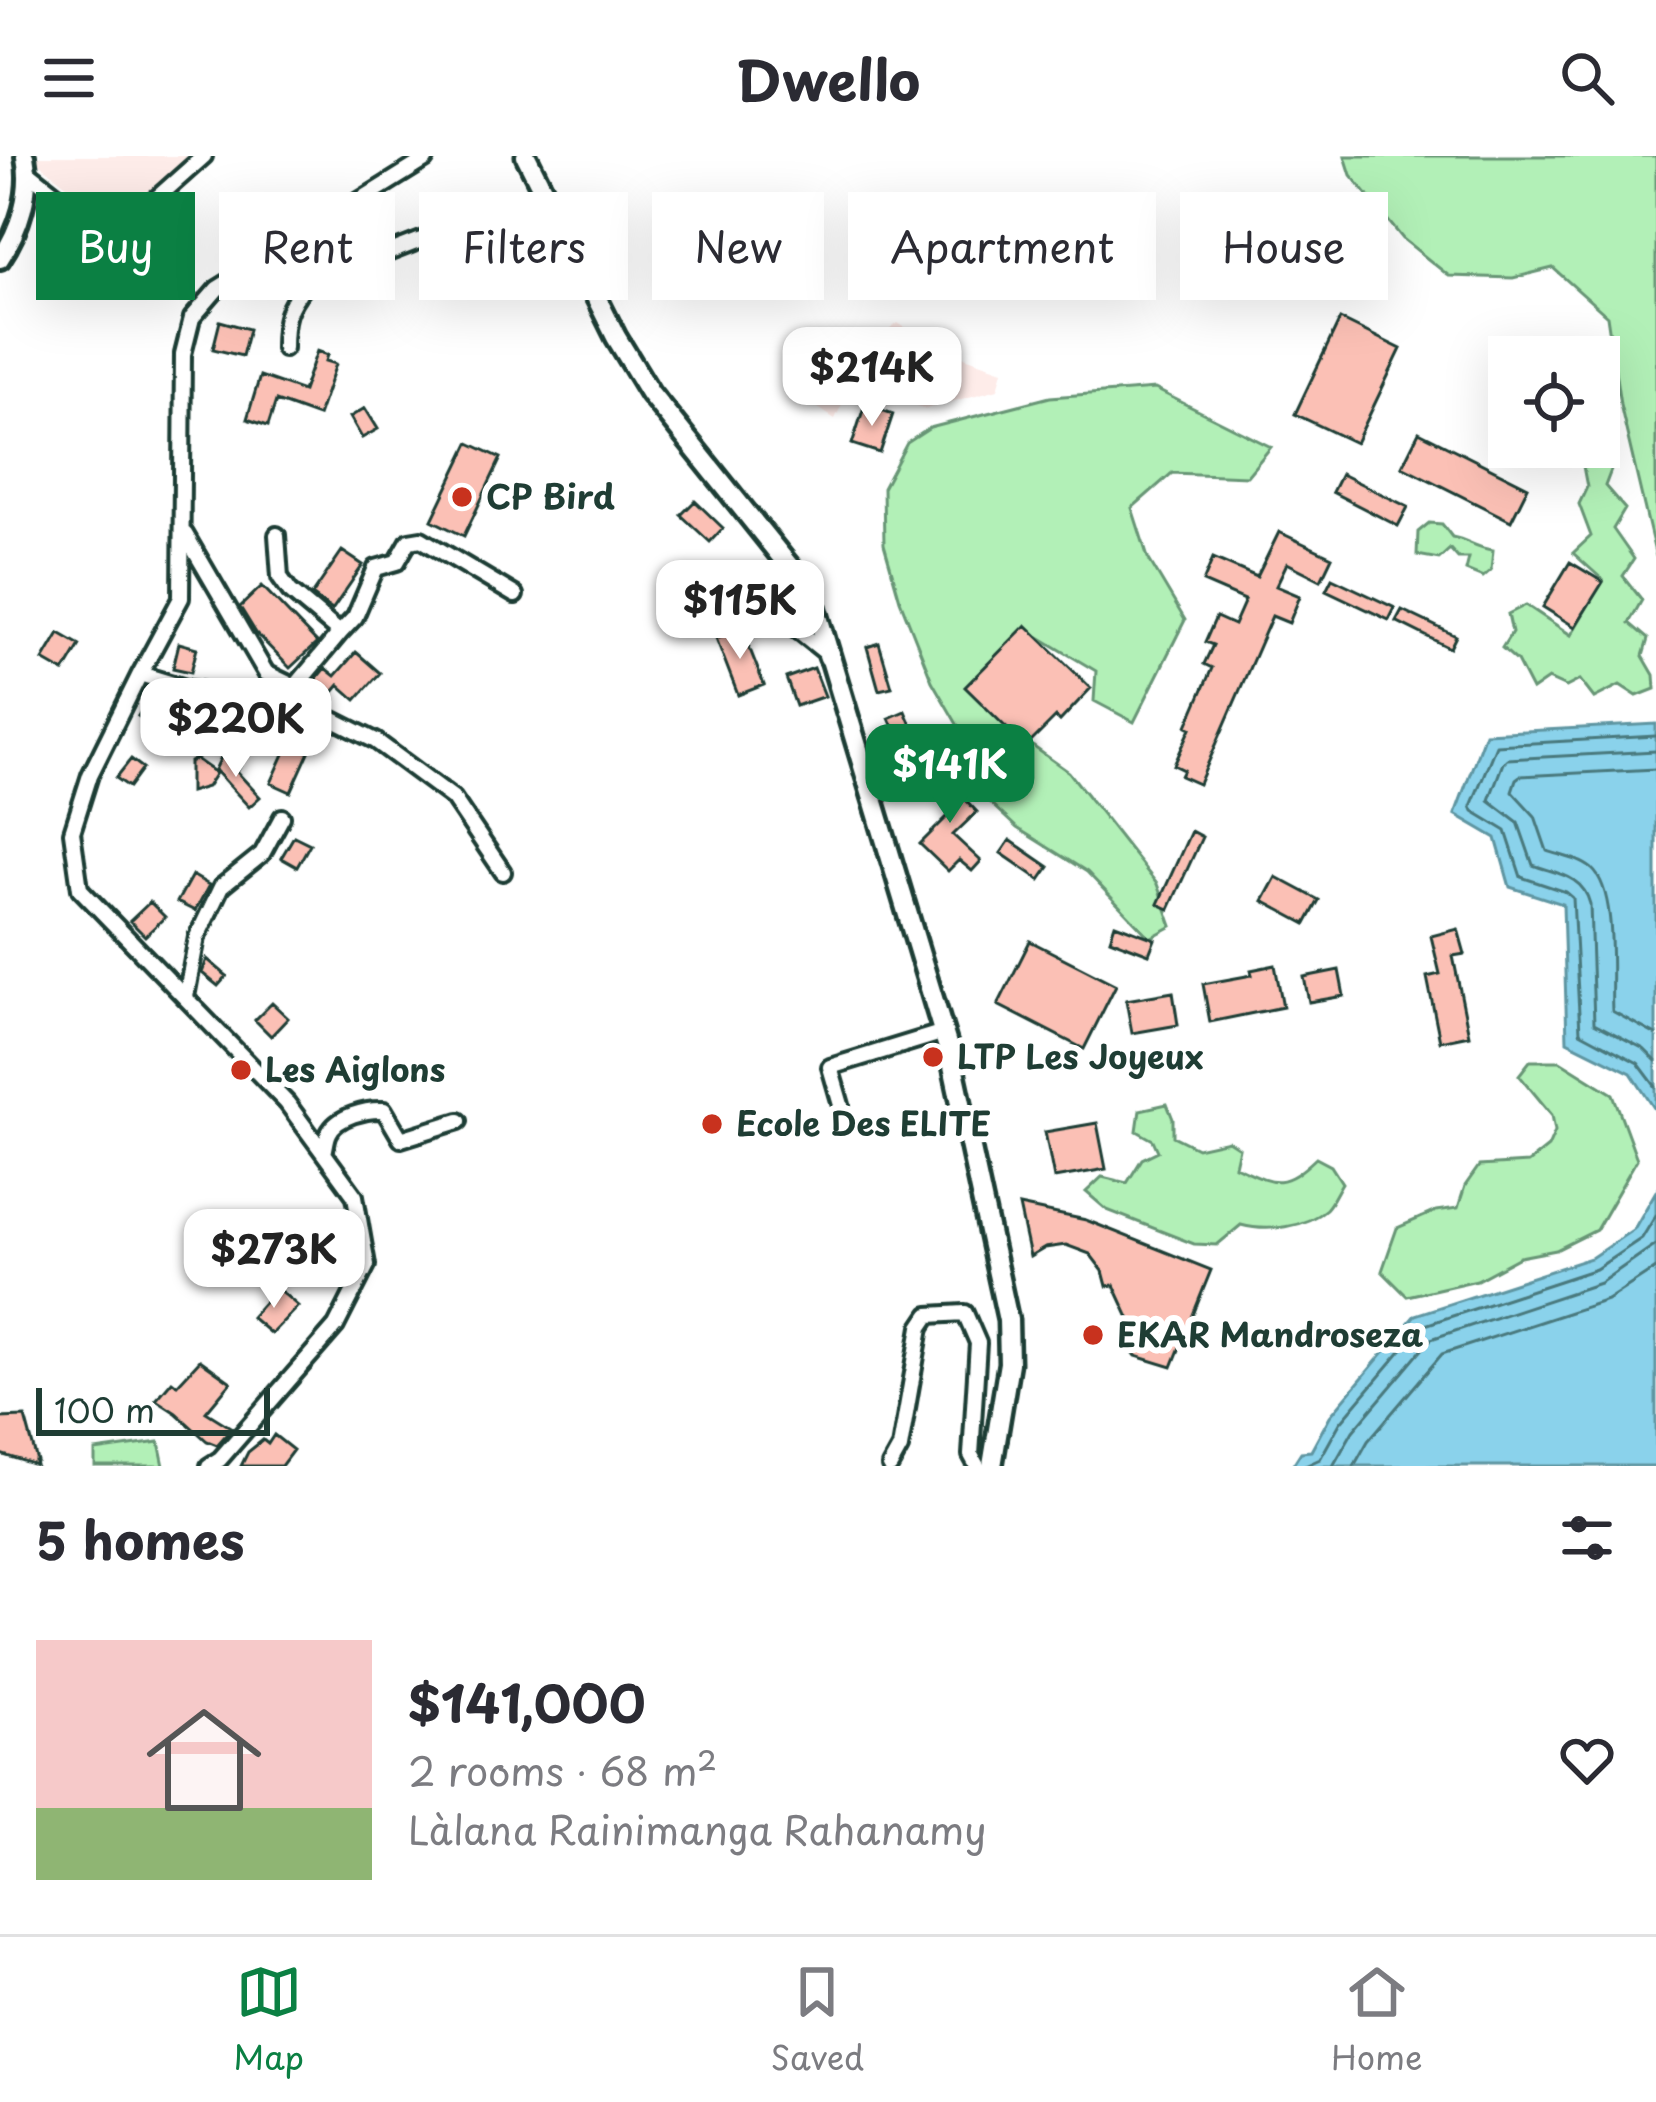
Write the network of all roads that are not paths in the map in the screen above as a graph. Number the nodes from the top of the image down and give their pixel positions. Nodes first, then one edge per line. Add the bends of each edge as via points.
1 (204, 156) edge
2 (427, 156) edge
3 (526, 156) edge
4 (26, 164) edge
5 (545, 192) edge
6 (419, 240) edge
7 (0, 259) edge
8 (598, 300) edge
9 (284, 348) dead end
10 (182, 530) junction
11 (277, 535) dead end
12 (515, 595) dead end
13 (699, 623) dead end
14 (340, 633) junction
15 (140, 674) junction
16 (854, 730) junction
17 (282, 817) dead end
18 (503, 872) dead end
19 (186, 997) junction
20 (944, 1032) junction
21 (841, 1105) dead end
22 (458, 1121) dead end
23 (324, 1154) junction
24 (208, 1466) edge
25 (890, 1466) edge
26 (977, 1466) edge
27 (992, 1466) edge

1 - 4 street via 140,213 106,225 65,202
2 - 10 street via 217,289 191,318 183,354
3 - 5 main road
4 - 7 street via 25,202
6 - 9 street via 305,284 284,320
8 - 16 main road via 650,393 813,600
10 - 14 street via 266,673 295,687
10 - 15 street via 181,598
11 - 14 street via 280,577
12 - 14 street via 421,539 409,541 397,562 376,568
13 - 16 street via 765,604 825,652
15 - 18 street via 284,702 376,741 453,798
15 - 19 street via 72,832 80,889
16 - 20 main road
17 - 19 street via 262,854 220,887 196,937
19 - 23 street
20 - 21 street via 830,1067
20 - 27 main road via 1008,1320
22 - 23 street via 401,1139 383,1110 359,1112 329,1132
23 - 24 street via 355,1196 367,1264 336,1326
25 - 26 street via 921,1328 929,1315 965,1313 978,1343 971,1455

